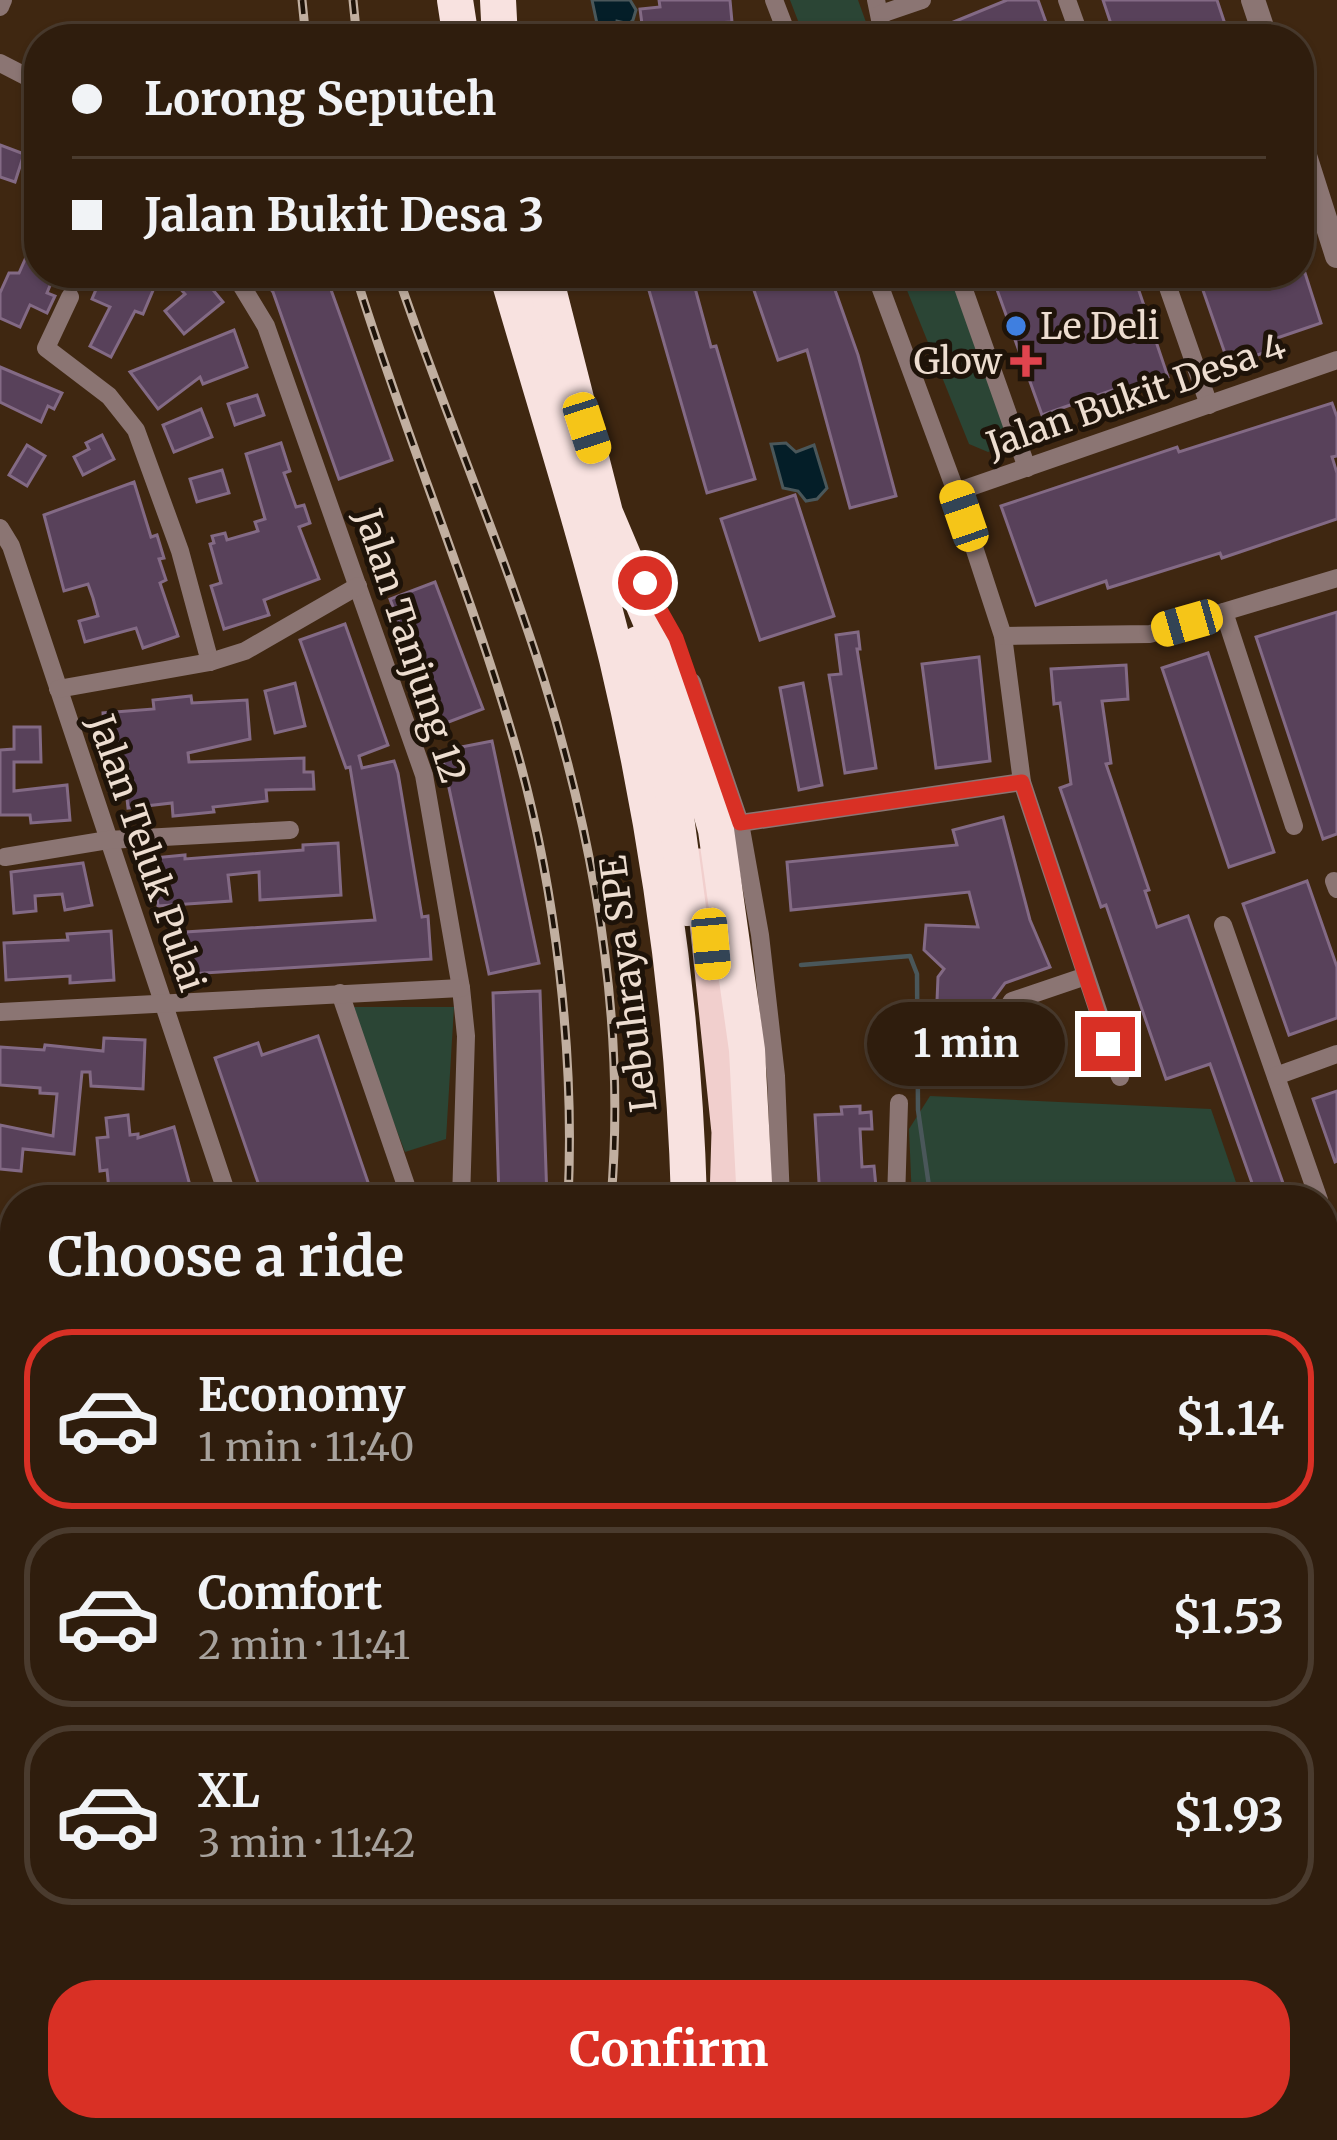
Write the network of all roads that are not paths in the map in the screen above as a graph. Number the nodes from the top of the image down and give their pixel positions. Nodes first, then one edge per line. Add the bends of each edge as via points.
1 (922, 0) edge
2 (879, 7) edge
3 (1314, 184) edge
4 (1337, 256) edge
5 (245, 288) edge
6 (508, 288) edge
7 (508, 288) edge
8 (546, 288) edge
9 (547, 288) edge
10 (881, 288) edge
11 (963, 288) edge
12 (1168, 288) edge
13 (70, 297) dead end
14 (1337, 361) edge
15 (1209, 405) junction
16 (1027, 468) junction
17 (956, 492) junction
18 (605, 513) junction
19 (0, 528) edge
20 (628, 555) junction
21 (1337, 578) edge
22 (358, 586) junction
23 (1224, 612) junction
24 (1003, 636) junction
25 (209, 662) junction
26 (58, 688) junction
27 (1022, 782) junction
28 (740, 823) junction
29 (1294, 826) dead end
30 (290, 830) dead end
31 (109, 840) junction
32 (5, 857) dead end
33 (1223, 925) dead end
34 (1086, 976) junction
35 (461, 988) junction
36 (340, 993) junction
37 (163, 1004) junction
38 (0, 1012) edge
39 (1337, 1054) edge
40 (995, 1066) dead end
41 (1276, 1076) junction
42 (1120, 1077) dead end
43 (899, 1103) dead end
44 (224, 1185) edge
45 (406, 1185) edge
46 (461, 1185) edge
47 (673, 1185) edge
48 (688, 1185) edge
49 (708, 1185) edge
50 (746, 1185) edge
51 (750, 1185) edge
52 (753, 1185) edge
53 (896, 1185) edge
54 (1314, 1185) edge

1 - 2 street
3 - 4 street
5 - 22 street, Jalan Tanjung 12 via 266,326
6 - 47 highway via 653,871 672,1045
7 - 48 highway, Lebuhraya SPE via 616,656 645,791 686,1092
8 - 18 highway, Lebuhraya SPE, bridge
9 - 20 highway
10 - 17 street
11 - 16 street
12 - 15 street
13 - 25 street via 46,348 109,396 136,430
14 - 15 street, Jalan Bukit Desa 4
15 - 16 street, Jalan Bukit Desa 4
16 - 17 street, Jalan Bukit Desa 4
17 - 24 street
18 - 49 highway, Lebuhraya SPE, bridge via 672,786 709,1092
18 - 51 highway, bridge via 671,669 716,830 747,1051
19 - 26 street, Jalan Teluk Pulai
20 - 28 street via 676,638
20 - 50 highway via 696,840 728,1132
21 - 23 street
22 - 25 street
22 - 35 street, Jalan Tanjung 12 via 424,775
23 - 24 street via 1150,634
23 - 29 street
24 - 27 street
25 - 26 street
26 - 31 street, Jalan Teluk Pulai
27 - 28 street
27 - 34 street
28 - 52 street via 776,1076
30 - 31 street
31 - 32 street
31 - 37 street, Jalan Teluk Pulai
33 - 41 street
34 - 40 street via 1012,1001 998,1026
34 - 42 street
35 - 36 street
35 - 46 street, Jalan Tanjung 12
36 - 37 street
36 - 45 street
37 - 38 street
37 - 44 street, Jalan Teluk Pulai
39 - 41 street
41 - 54 street
43 - 53 street

